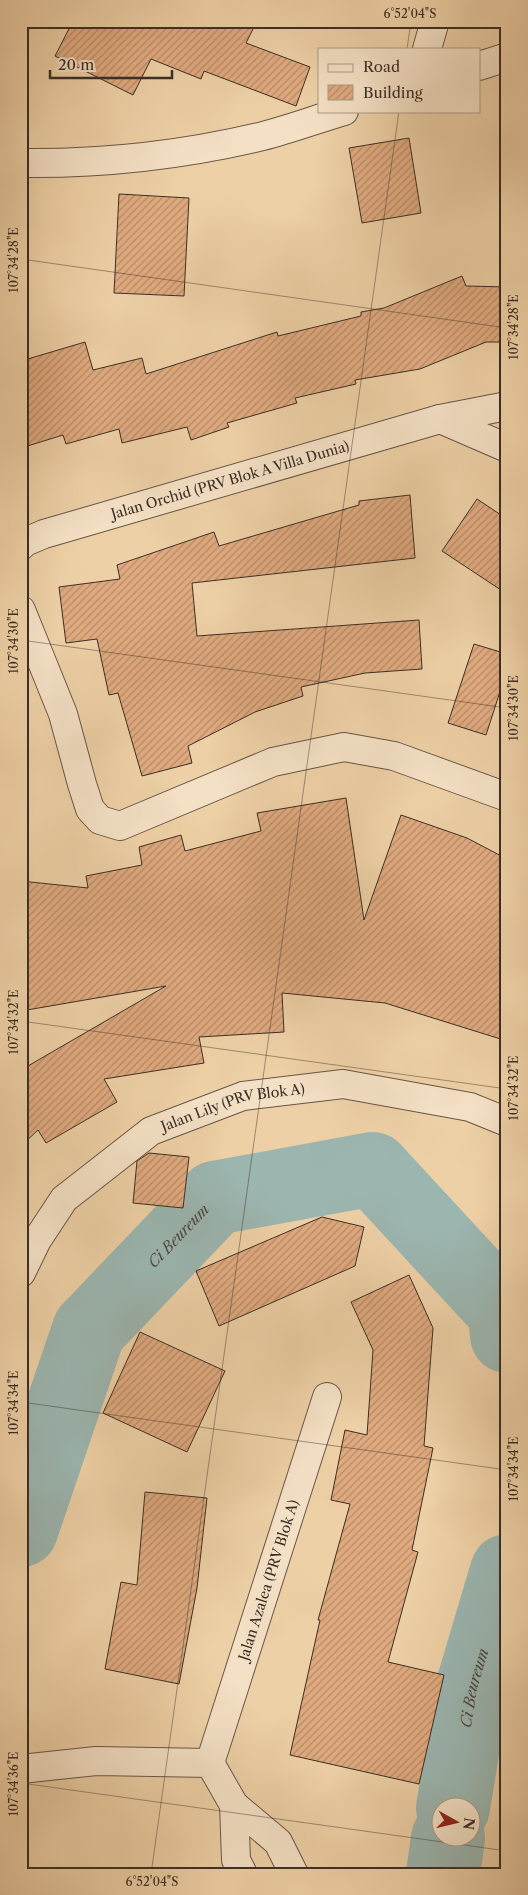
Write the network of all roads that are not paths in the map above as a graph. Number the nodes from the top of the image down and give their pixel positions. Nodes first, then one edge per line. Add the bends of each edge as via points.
1 (435, 21) edge
2 (428, 48) edge
3 (507, 57) edge
4 (480, 66) edge
5 (341, 112) edge
6 (21, 163) edge
7 (507, 406) edge
8 (440, 419) junction
9 (507, 448) edge
10 (21, 546) edge
11 (21, 610) edge
12 (507, 797) edge
13 (507, 1122) edge
14 (21, 1273) edge
15 (327, 1397) dead end
16 (210, 1763) junction
17 (21, 1769) edge
18 (234, 1805) junction
19 (243, 1874) edge
20 (294, 1874) edge

1 - 2 street
3 - 4 street
5 - 6 street via 263,136 162,156
7 - 8 street, Jalan Orchid (PRV Blok A Villa Dunia)
8 - 9 street
8 - 10 street, Jalan Orchid (PRV Blok A Villa Dunia) via 44,534
11 - 12 street via 63,714 90,809 100,820 120,826 273,762 344,747 394,756
13 - 14 street, Jalan Lily (PRV Blok A) via 470,1107 343,1084 243,1096 151,1131 86,1182 64,1200 37,1240
15 - 16 street, Jalan Azalea (PRV Blok A)
16 - 17 street via 96,1760
16 - 18 street
18 - 19 street via 236,1860
18 - 20 street via 278,1842

